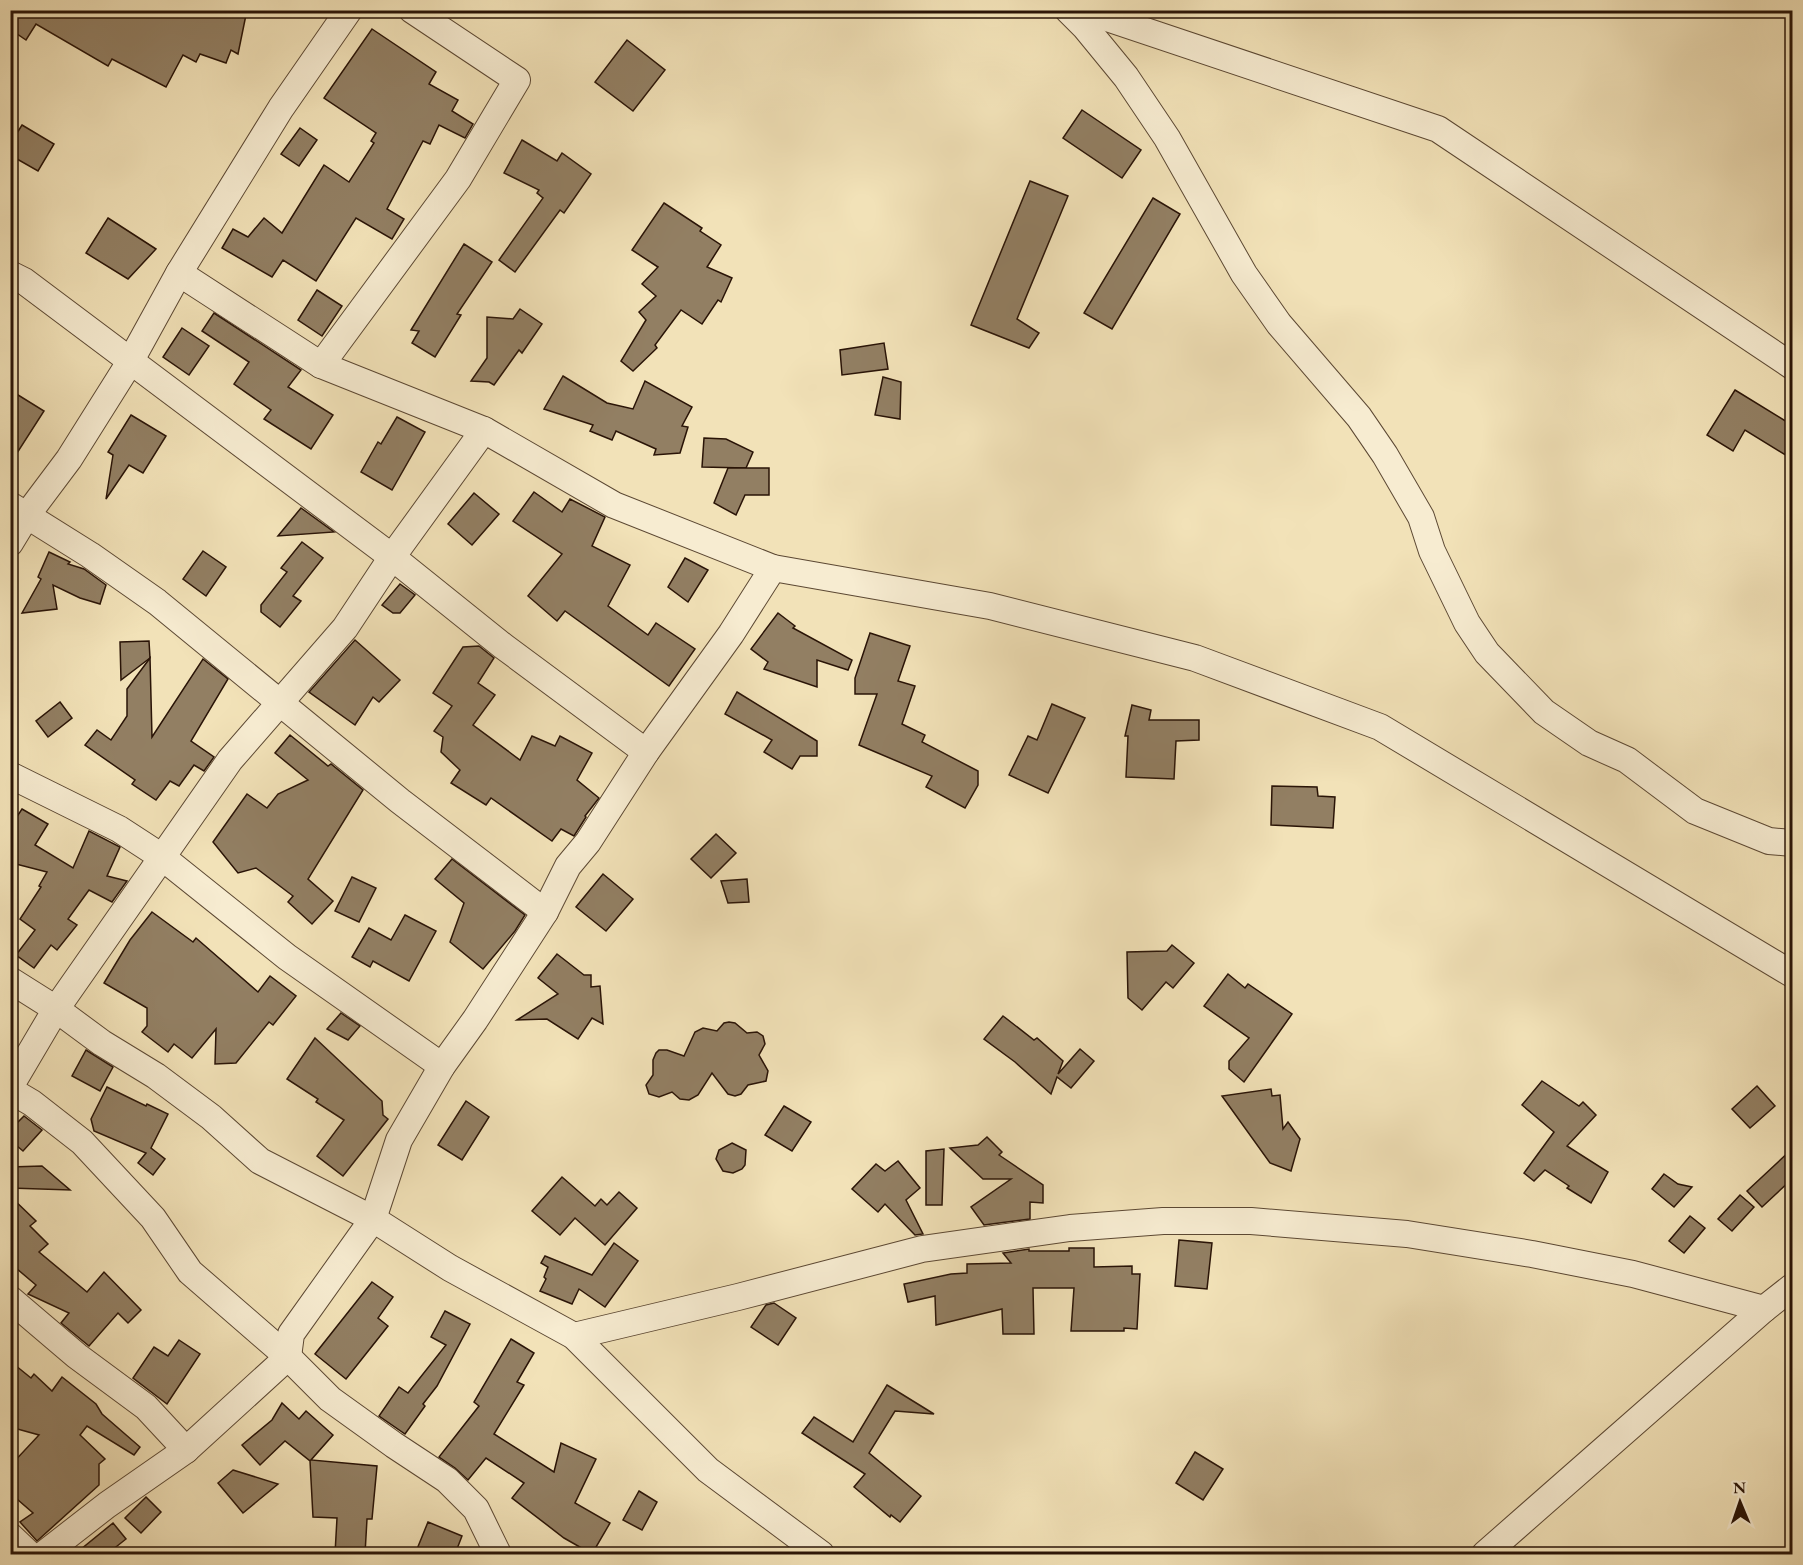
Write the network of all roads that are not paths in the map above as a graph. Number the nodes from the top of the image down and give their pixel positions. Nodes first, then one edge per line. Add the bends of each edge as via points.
1 (349, 10) edge
2 (412, 10) edge
3 (1068, 10) edge
4 (1083, 10) edge
5 (179, 273) junction
6 (10, 274) edge
7 (130, 362) junction
8 (321, 365) junction
9 (1792, 366) edge
10 (484, 430) junction
11 (19, 510) edge
12 (10, 543) edge
13 (392, 557) junction
14 (773, 568) junction
15 (279, 704) junction
16 (646, 752) junction
17 (10, 775) edge
18 (1792, 843) edge
19 (162, 857) junction
20 (545, 912) junction
21 (1792, 975) edge
22 (10, 980) edge
23 (56, 1009) junction
24 (442, 1066) junction
25 (10, 1088) edge
26 (373, 1219) junction
27 (1792, 1287) edge
28 (10, 1299) edge
29 (1764, 1310) junction
30 (574, 1336) junction
31 (288, 1357) junction
32 (186, 1450) junction
33 (10, 1536) edge
34 (29, 1554) edge
35 (44, 1554) edge
36 (498, 1554) edge
37 (821, 1554) edge
38 (1485, 1554) edge

1 - 5 street via 281,108
2 - 8 street via 517,80 458,179
3 - 18 street via 1126,77 1167,138 1244,274 1279,324 1359,417 1385,455 1421,517 1432,551 1467,623 1487,653 1544,712 1589,743 1628,760 1695,811 1769,841
4 - 9 street via 1438,129
5 - 7 street
5 - 8 street
6 - 7 street
7 - 11 street via 69,459
7 - 13 street
8 - 10 street
10 - 13 street
10 - 14 street via 614,505
11 - 12 street
11 - 15 street via 157,603
13 - 15 street via 345,628
13 - 16 street via 503,646
14 - 16 street
14 - 21 street via 990,606 1195,658 1380,727
15 - 19 street via 230,760
15 - 20 street
16 - 20 street via 568,866
17 - 19 street via 119,829
19 - 23 street
19 - 24 street via 287,957
20 - 24 street
22 - 23 street
23 - 25 street
23 - 26 street via 156,1076 260,1161
24 - 26 street via 399,1140
25 - 31 street via 82,1142 153,1218 190,1272
26 - 30 street via 450,1268
26 - 31 street via 291,1334
27 - 29 street
28 - 32 street via 146,1407
29 - 30 street via 1633,1274 1407,1234 1251,1221 1163,1221 1070,1228 922,1249
29 - 38 street
30 - 37 street via 708,1470
31 - 32 street
31 - 36 street via 330,1399 447,1480 476,1509
32 - 35 street
33 - 34 street

